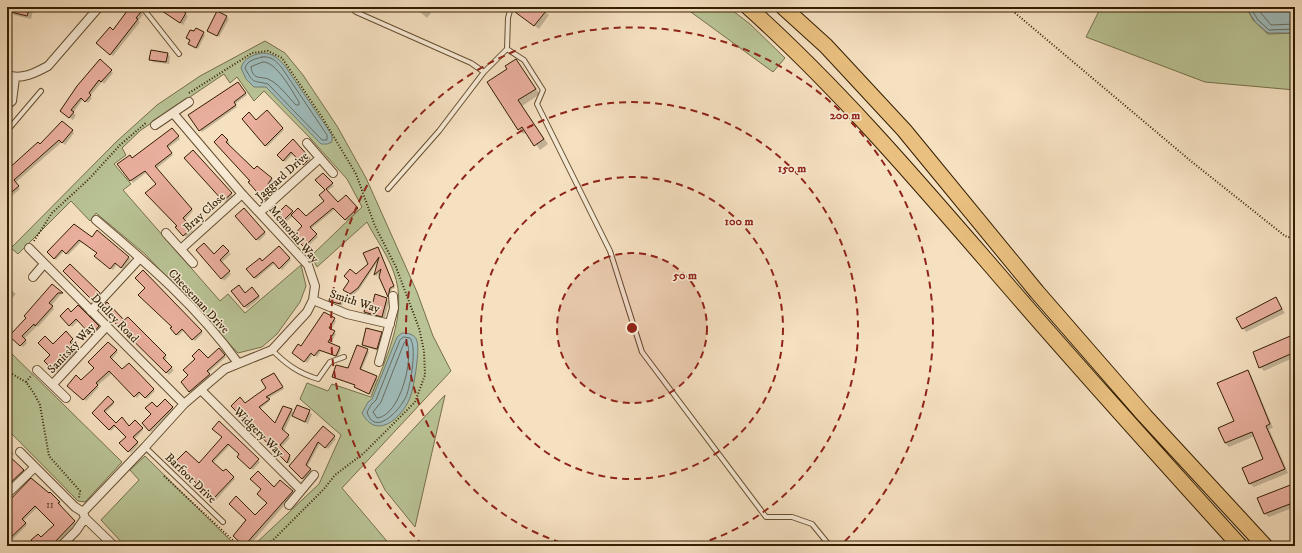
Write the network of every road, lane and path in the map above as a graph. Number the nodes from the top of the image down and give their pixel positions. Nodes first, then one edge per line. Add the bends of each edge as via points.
1 (99, 7) edge
2 (142, 7) edge
3 (350, 7) edge
4 (511, 7) edge
5 (748, 7) edge
6 (783, 7) edge
7 (1008, 7) edge
8 (507, 49) junction
9 (179, 54) dead end
10 (484, 72) junction
11 (11, 76) edge
12 (41, 91) dead end
13 (189, 102) dead end
14 (7, 105) edge
15 (173, 113) junction
16 (155, 125) dead end
17 (7, 131) edge
18 (307, 143) dead end
19 (320, 158) junction
20 (333, 173) dead end
21 (388, 189) dead end
22 (242, 194) junction
23 (260, 212) junction
24 (96, 220) dead end
25 (166, 233) dead end
26 (1295, 239) edge
27 (29, 248) dead end
28 (181, 249) junction
29 (140, 258) junction
30 (193, 263) dead end
31 (44, 264) junction
32 (33, 277) dead end
33 (393, 296) dead end
34 (313, 300) junction
35 (90, 310) junction
36 (390, 324) junction
37 (106, 327) junction
38 (272, 350) junction
39 (344, 357) dead end
40 (379, 362) dead end
41 (238, 363) junction
42 (37, 370) dead end
43 (7, 371) edge
44 (53, 384) junction
45 (201, 390) junction
46 (66, 398) dead end
47 (184, 404) junction
48 (145, 448) junction
49 (20, 452) dead end
50 (35, 467) junction
51 (314, 475) dead end
52 (301, 490) junction
53 (7, 494) edge
54 (289, 505) dead end
55 (75, 507) junction
56 (84, 515) junction
57 (224, 522) dead end
58 (61, 546) edge
59 (114, 546) edge
60 (830, 546) edge
61 (1240, 546) edge
62 (1265, 546) edge

1 - 11 street via 48,66 37,72
2 - 9 lane
3 - 10 lane via 356,12 471,63
4 - 8 lane
5 - 61 highway via 818,74 894,154 1109,403
6 - 62 highway via 826,46 904,130 1037,292 1144,416
7 - 26 path via 1192,162 1285,236
8 - 10 lane
8 - 60 lane via 524,60 543,90 537,104 610,251 642,352 766,517 792,517 812,524
10 - 21 lane via 440,131
11 - 14 street via 12,101
12 - 17 lane
13 - 15 street
15 - 16 street
15 - 22 street, Memorial Way
18 - 19 street, Jaggard Drive
19 - 20 street, Jaggard Drive
19 - 23 street, Jaggard Drive
22 - 23 street, Memorial Way
22 - 28 street, Bray Close
23 - 34 street, Memorial Way via 308,265 315,286
24 - 29 street, Cheeseman Drive
25 - 28 street, Bray Close
27 - 31 street, Dudley Road
28 - 30 street, Bray Close
29 - 35 street
29 - 41 street, Cheeseman Drive via 186,301
31 - 32 street
31 - 35 street, Dudley Road
33 - 36 street, Smith Way via 394,308
34 - 36 street, Smith Way via 347,314
34 - 38 street via 307,312
35 - 37 street, Dudley Road
36 - 40 street, Smith Way
37 - 44 street, Sanitsky Way
37 - 47 street, Dudley Road
38 - 39 lane via 286,364 304,375 318,379 330,362
38 - 41 street
41 - 45 street via 225,369
42 - 44 street, Sanitsky Way
43 - 55 path via 26,382 40,405 49,456 80,491
44 - 46 street, Sanitsky Way
45 - 47 street
45 - 52 street, Widgery Way
47 - 48 street
48 - 56 street
48 - 57 lane, Barfoot Drive
49 - 50 street
50 - 53 street
50 - 55 street
51 - 52 street
52 - 54 street
55 - 56 street
56 - 58 street via 76,531
56 - 59 street

